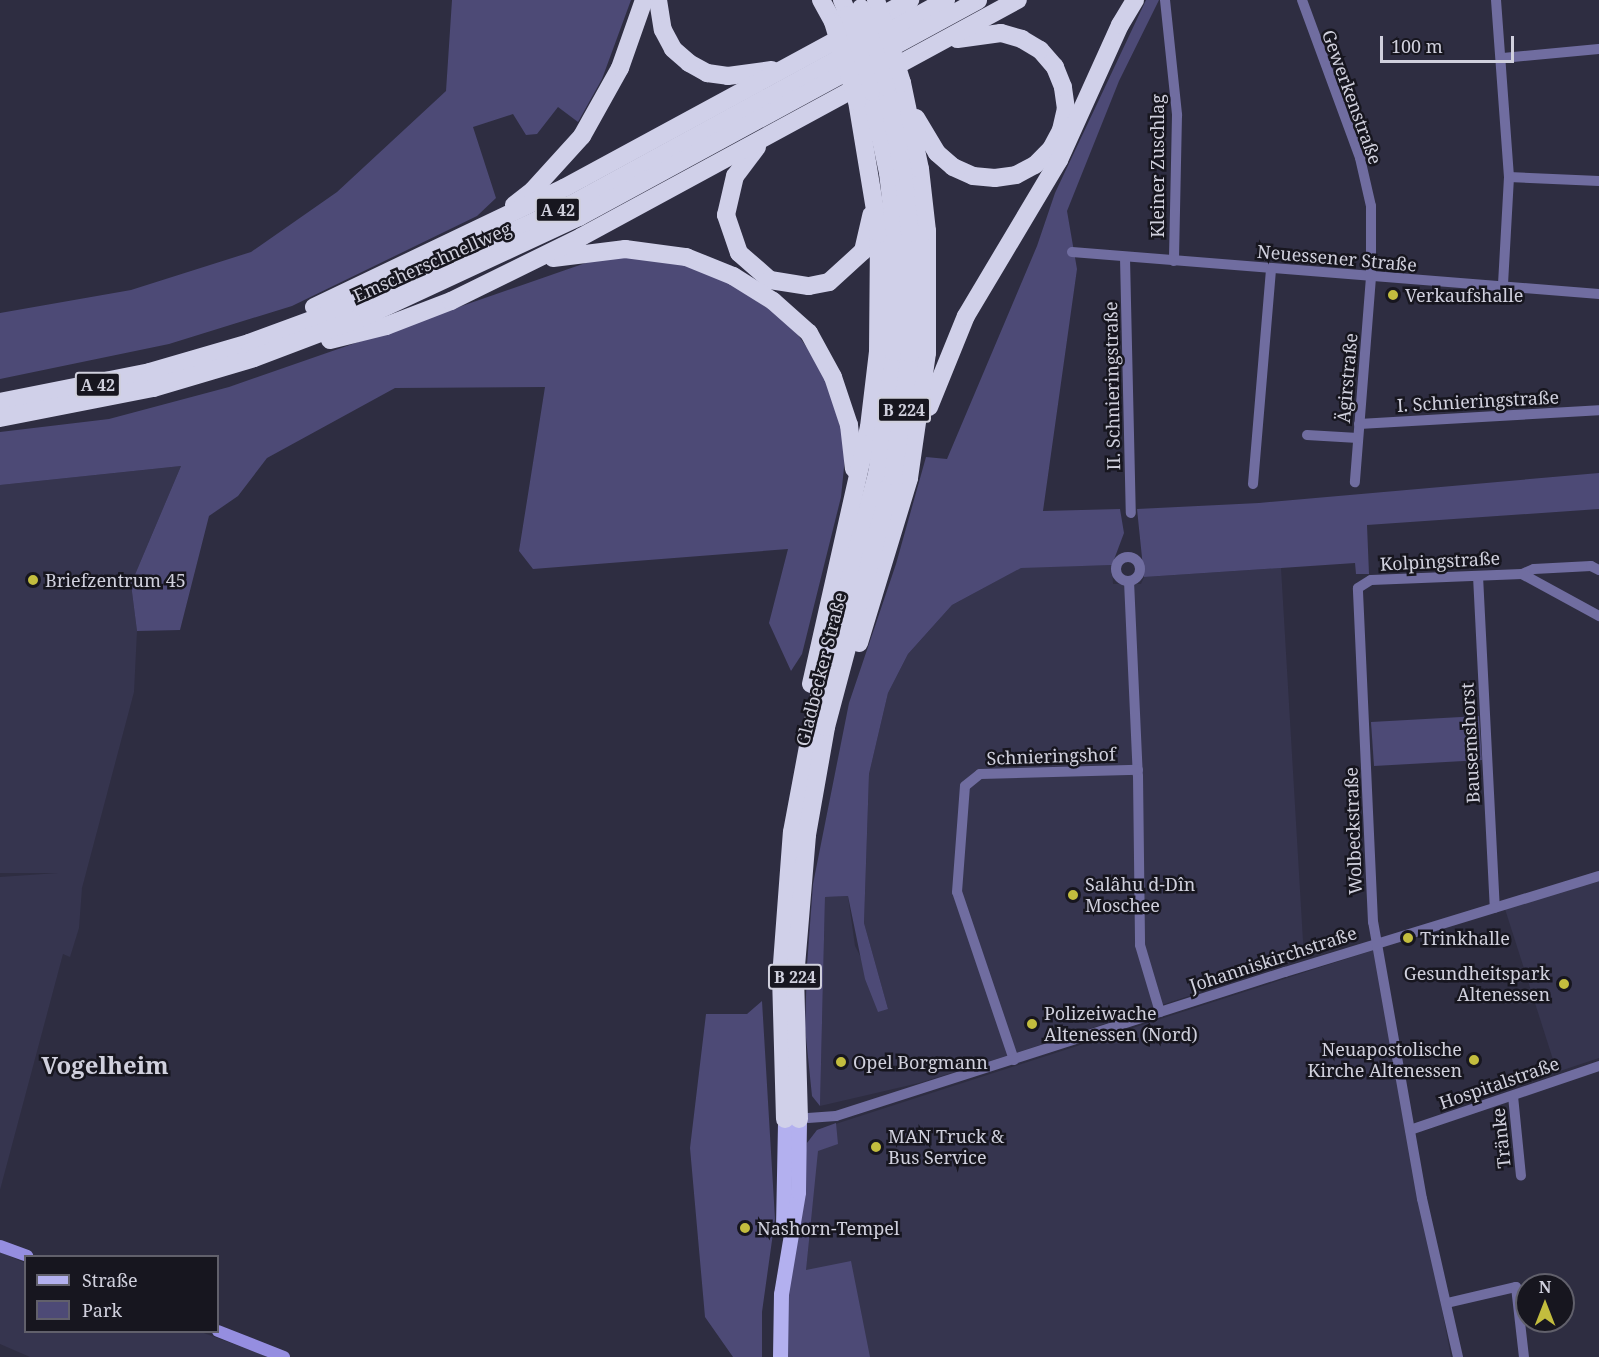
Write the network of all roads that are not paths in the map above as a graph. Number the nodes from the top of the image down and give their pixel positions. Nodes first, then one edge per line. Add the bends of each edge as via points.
1 (644, 0) edge
2 (658, 0) edge
3 (822, 0) edge
4 (910, 0) edge
5 (946, 0) edge
6 (978, 0) edge
7 (1018, 0) edge
8 (1135, 0) edge
9 (1165, 0) edge
10 (1302, 0) edge
11 (1496, 0) edge
12 (853, 7) edge
13 (935, 44) junction
14 (1599, 49) edge
15 (1503, 58) junction
16 (796, 62) junction
17 (885, 92) junction
18 (763, 141) junction
19 (1509, 177) junction
20 (1599, 181) edge
21 (874, 195) junction
22 (483, 229) junction
23 (1072, 252) dead end
24 (1125, 258) junction
25 (1174, 261) junction
26 (520, 267) junction
27 (1271, 269) junction
28 (1371, 277) junction
29 (1503, 286) junction
30 (1599, 294) edge
31 (254, 358) junction
32 (150, 372) junction
33 (0, 402) edge
34 (1599, 410) edge
35 (0, 418) edge
36 (1359, 424) junction
37 (1307, 435) dead end
38 (1359, 438) junction
39 (916, 443) junction
40 (1355, 482) dead end
41 (1253, 484) dead end
42 (1131, 513) dead end
43 (846, 531) junction
44 (1599, 570) edge
45 (1522, 574) junction
46 (1478, 576) junction
47 (1129, 581) dead end
48 (1360, 584) joint
49 (1599, 616) edge
50 (826, 726) junction
51 (1138, 770) junction
52 (800, 784) junction
53 (1599, 876) edge
54 (1495, 908) junction
55 (1377, 944) junction
56 (1160, 1012) junction
57 (1014, 1060) junction
58 (1599, 1066) edge
59 (1513, 1096) junction
60 (792, 1119) junction
61 (1410, 1130) junction
62 (1521, 1176) dead end
63 (0, 1246) edge
64 (24, 1256) edge
65 (1447, 1303) junction
66 (219, 1331) edge
67 (284, 1357) edge
68 (771, 1357) edge
69 (780, 1357) edge
70 (1458, 1357) edge
71 (1524, 1357) edge

1 - 22 highway via 620,68 582,136 533,190
2 - 16 highway via 663,30 673,49 707,73 749,74
3 - 12 highway
4 - 16 highway
5 - 32 highway, Emscherschnellweg / A 42 via 572,204 447,264 249,343
6 - 31 highway, Emscherschnellweg / A 42 via 579,217 452,279
7 - 13 highway
8 - 39 highway via 1059,160 966,316
9 - 25 street, Kleiner Zuschlag via 1177,115
10 - 28 street, Gewerkenstraße via 1360,158 1371,206
11 - 15 street
12 - 17 highway, Gladbecker Straße / B 224, bridge
12 - 17 highway, bridge
13 - 17 highway via 1001,33 1022,39 1054,67 1063,87 1066,109 1051,149 1035,165 1016,175 995,178 973,176 953,167
13 - 18 highway
14 - 15 street
15 - 19 street
16 - 22 highway
17 - 21 highway
17 - 39 highway via 924,197 929,268 927,354
17 - 50 highway, Gladbecker Straße / B 224 via 903,171 910,233 912,311 907,392 893,476
17 - 52 highway, Gladbecker Straße / B 224 via 897,312 891,391 877,474
18 - 21 highway via 735,176 726,216 739,253 770,280 809,286 829,282 847,269 863,251
18 - 26 highway
19 - 20 street
19 - 29 street
21 - 43 highway via 880,271 879,351 869,427
22 - 32 highway via 335,298
23 - 24 street, Neuessener Straße
24 - 25 street, Neuessener Straße
24 - 42 street, II. Schnieringstraße
25 - 27 street, Neuessener Straße
26 - 31 highway via 451,301 386,326
26 - 43 highway via 590,251 653,251 733,276 773,301 809,333 841,396 855,468
27 - 28 street, Neuessener Straße
27 - 41 street
28 - 29 street, Neuessener Straße
28 - 36 street, Ägirstraße
29 - 30 street, Neuessener Straße
31 - 35 highway, Emscherschnellweg / A 42 via 104,400
32 - 33 highway, Emscherschnellweg / A 42
34 - 36 street, I. Schnieringstraße
36 - 38 street, Ägirstraße
37 - 38 street
38 - 40 street, Ägirstraße
39 - 50 highway via 894,537 867,622
43 - 52 highway via 814,668
44 - 45 street, Kolpingstraße via 1591,566 1534,569
45 - 46 street, Kolpingstraße
45 - 49 street, Kolpingstraße
46 - 48 street, Kolpingstraße
46 - 54 street, Bausemshorst
47 - 51 street
48 - 55 street, Wolbeckstraße
50 - 60 highway, Gladbecker Straße / B 224 via 807,835 797,937
51 - 56 street via 1140,945
51 - 57 street, Schnieringshof via 980,774 965,786 957,892
52 - 60 highway, Gladbecker Straße / B 224 via 782,936
53 - 54 street, Johanniskirchstraße
54 - 55 street, Johanniskirchstraße
55 - 56 street, Johanniskirchstraße
55 - 61 street, Wolbeckstraße
56 - 57 street, Johanniskirchstraße
57 - 60 street, Johanniskirchstraße via 836,1116
58 - 59 street, Hospitalstraße
59 - 61 street, Hospitalstraße
59 - 62 street, Tränke
60 - 68 main road, Gladbecker Straße / B 224 via 784,1216 770,1310
60 - 69 main road, Gladbecker Straße / B 224 via 798,1192 781,1294
61 - 65 street, Wolbeckstraße
63 - 64 street
65 - 70 street, Wolbeckstraße
65 - 71 street via 1516,1287
66 - 67 street

